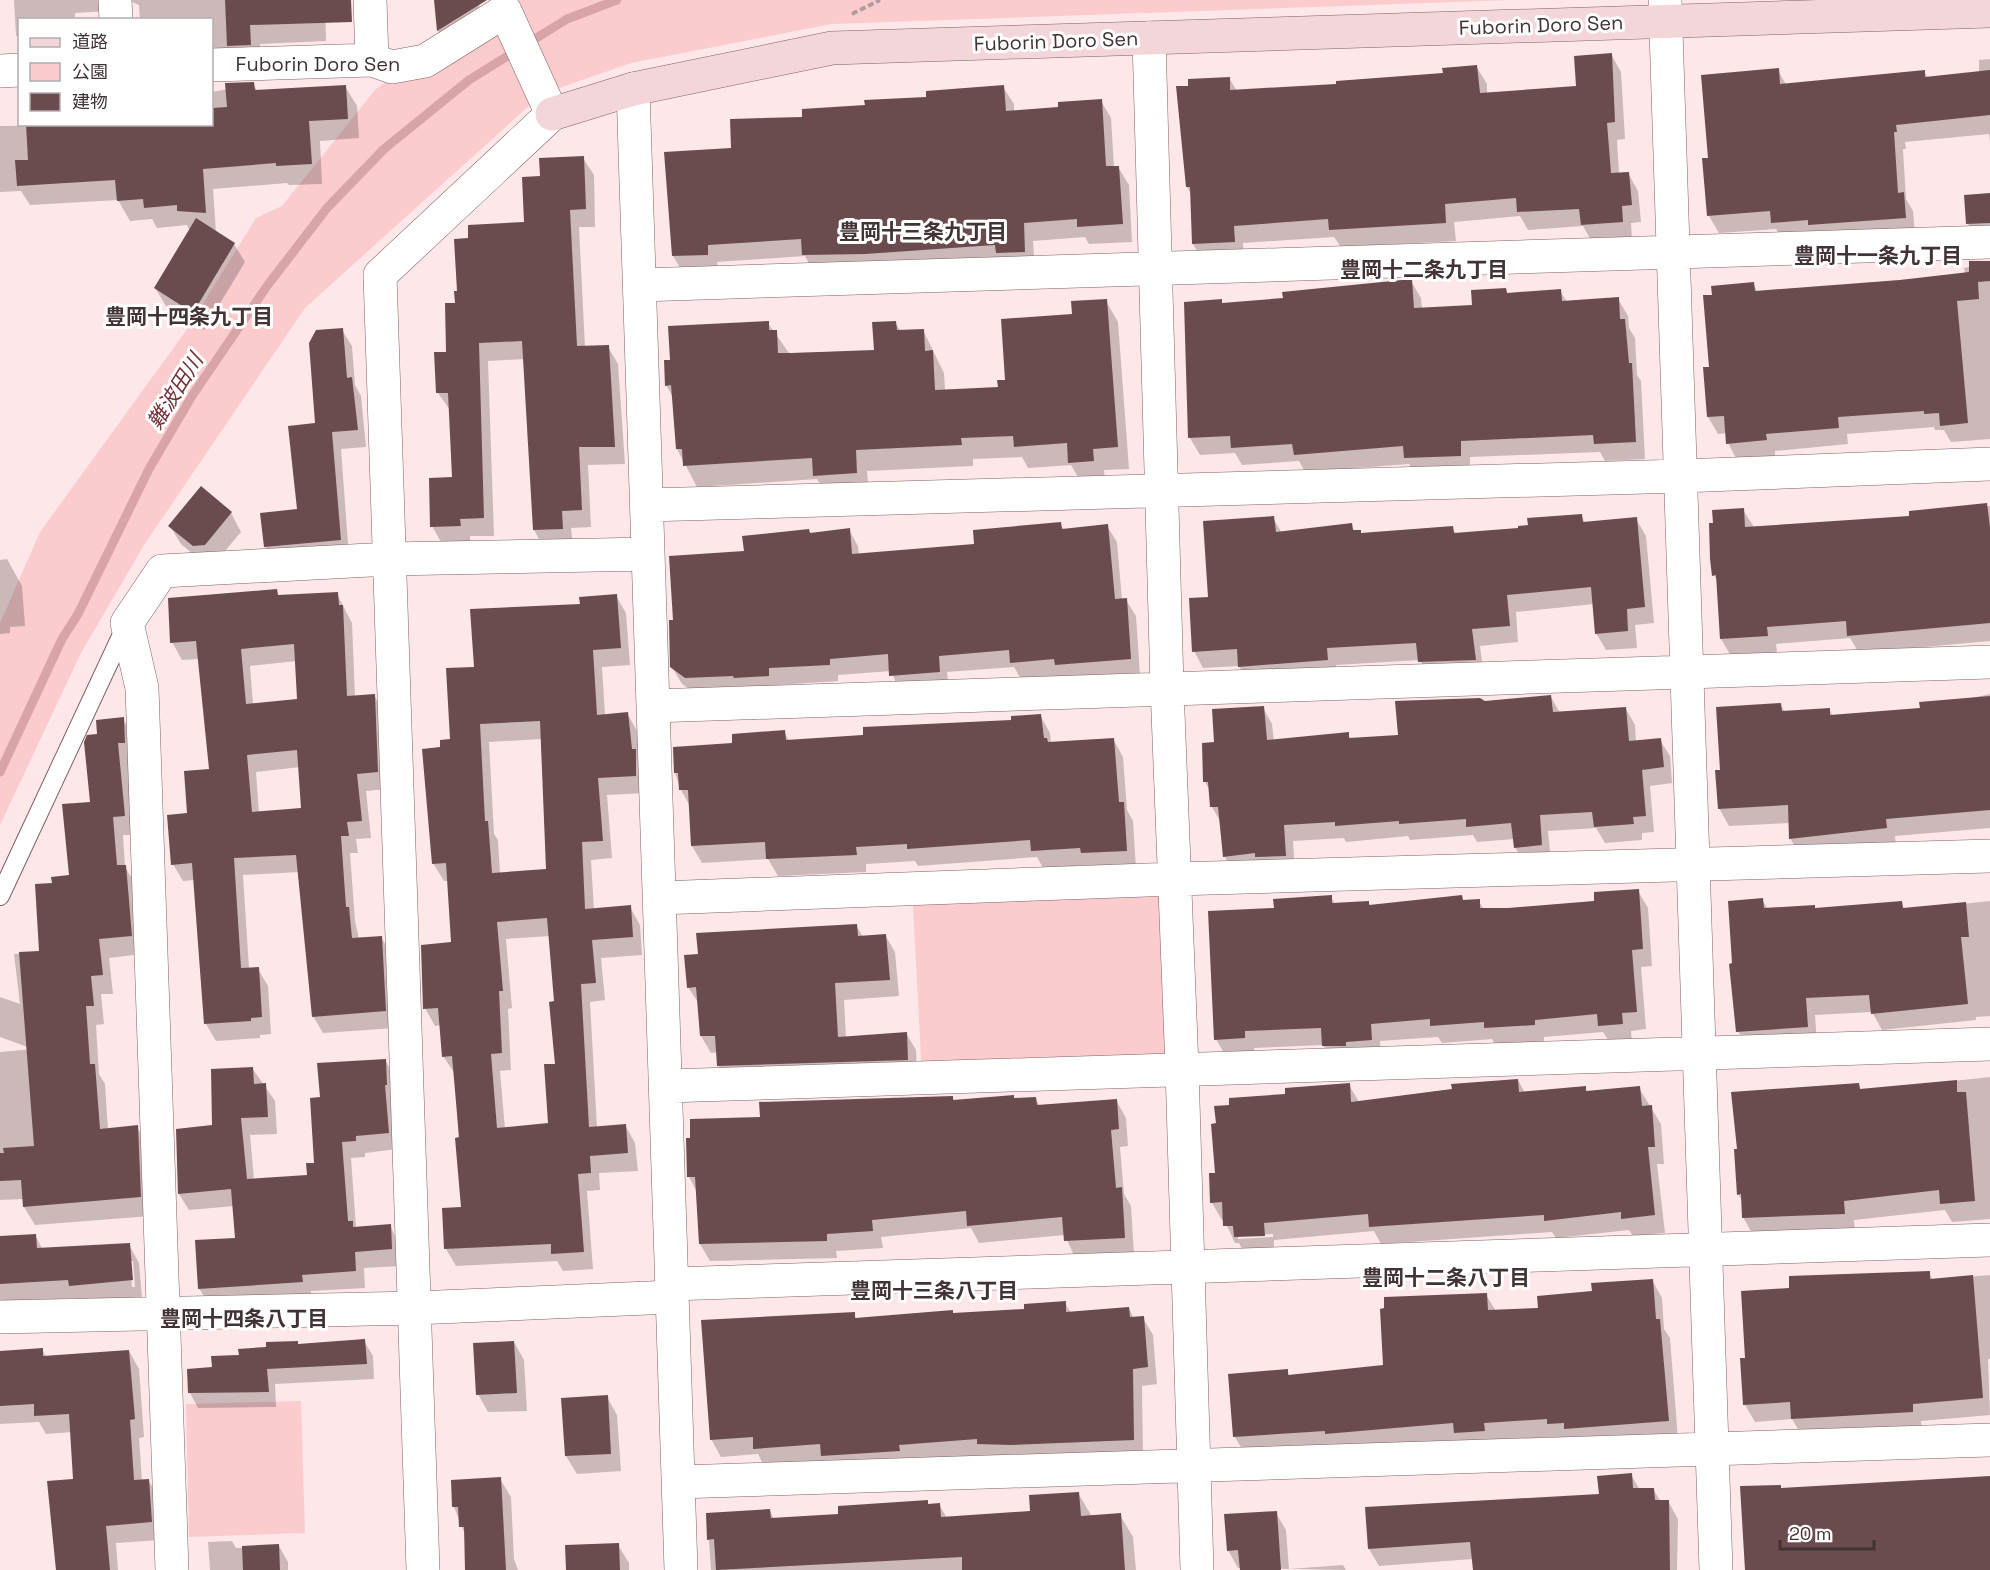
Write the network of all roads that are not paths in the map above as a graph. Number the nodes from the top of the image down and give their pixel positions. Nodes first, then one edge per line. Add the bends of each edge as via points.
1 (115, 0) edge
2 (370, 0) edge
3 (1666, 11) edge
4 (1990, 11) edge
5 (116, 18) edge
6 (1149, 38) junction
7 (372, 60) junction
8 (213, 65) edge
9 (18, 70) edge
10 (0, 71) edge
11 (633, 89) junction
12 (545, 100) junction
13 (1990, 242) edge
14 (1675, 252) junction
15 (1157, 269) junction
16 (640, 285) junction
17 (1990, 464) edge
18 (1681, 476) junction
19 (1163, 492) junction
20 (647, 505) junction
21 (648, 554) junction
22 (389, 559) junction
23 (127, 623) junction
24 (1990, 662) edge
25 (1687, 673) junction
26 (1167, 687) junction
27 (653, 706) junction
28 (1990, 856) edge
29 (1691, 865) junction
30 (1175, 879) junction
31 (0, 896) edge
32 (660, 898) junction
33 (1990, 1044) edge
34 (1698, 1053) junction
35 (1182, 1068) junction
36 (666, 1086) junction
37 (1990, 1240) edge
38 (1707, 1249) junction
39 (1188, 1265) junction
40 (672, 1290) junction
41 (415, 1308) junction
42 (163, 1313) junction
43 (0, 1317) edge
44 (1990, 1440) edge
45 (1713, 1447) junction
46 (1194, 1464) junction
47 (678, 1482) junction
48 (172, 1570) edge
49 (423, 1570) edge
50 (681, 1570) edge
51 (1197, 1570) edge
52 (1716, 1570) edge

1 - 5 street
2 - 7 street
3 - 4 street, Fuborin Doro Sen
3 - 6 street, Fuborin Doro Sen
3 - 14 street
6 - 11 street, Fuborin Doro Sen via 832,48
6 - 15 street
7 - 8 street, Fuborin Doro Sen
7 - 12 street, Fuborin Doro Sen via 392,67 424,61 505,11
9 - 10 street
11 - 12 street, Fuborin Doro Sen
11 - 16 street
12 - 22 street via 380,275
13 - 14 street
14 - 15 street
14 - 18 street
15 - 16 street
15 - 19 street
16 - 20 street
17 - 18 street
18 - 19 street
18 - 25 street
19 - 20 street
19 - 26 street
20 - 21 street
21 - 22 street
21 - 27 street
22 - 23 street via 162,571
22 - 41 street
23 - 31 lane
23 - 42 street via 142,688
24 - 25 street
25 - 26 street
25 - 29 street
26 - 27 street
26 - 30 street
27 - 32 street
28 - 29 street
29 - 30 street
29 - 34 street
30 - 32 street
30 - 35 street
32 - 36 street
33 - 34 street
34 - 35 street
34 - 38 street
35 - 36 street
35 - 39 street
36 - 40 street
37 - 38 street
38 - 39 street
38 - 45 street
39 - 40 street
39 - 46 street
40 - 41 street
40 - 47 street
41 - 42 street
41 - 49 street
42 - 43 street
42 - 48 street
44 - 45 street
45 - 46 street
45 - 52 street
46 - 47 street
46 - 51 street
47 - 50 street

